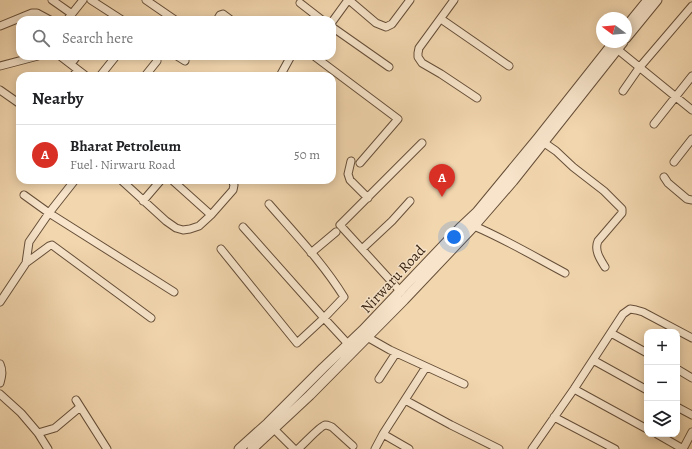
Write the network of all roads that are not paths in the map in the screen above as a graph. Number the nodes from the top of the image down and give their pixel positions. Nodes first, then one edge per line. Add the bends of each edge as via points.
1 (52, 0) edge
2 (84, 0) edge
3 (90, 0) edge
4 (146, 0) edge
5 (349, 0) edge
6 (410, 0) edge
7 (454, 0) edge
8 (648, 0) edge
9 (657, 0) edge
10 (300, 3) dead end
11 (692, 6) edge
12 (25, 16) edge
13 (43, 16) edge
14 (68, 16) edge
15 (70, 16) edge
16 (116, 16) edge
17 (169, 16) edge
18 (317, 16) edge
19 (336, 17) edge
20 (441, 19) junction
21 (16, 20) edge
22 (632, 20) edge
23 (0, 26) edge
24 (336, 30) edge
25 (632, 31) edge
26 (615, 48) edge
27 (615, 48) edge
28 (622, 48) edge
29 (23, 60) edge
30 (66, 60) edge
31 (74, 60) edge
32 (113, 60) edge
33 (290, 60) edge
34 (319, 60) edge
35 (157, 62) dead end
36 (71, 64) junction
37 (0, 66) edge
38 (509, 66) dead end
39 (390, 67) dead end
40 (639, 68) junction
41 (78, 70) joint
42 (81, 72) edge
43 (103, 72) edge
44 (149, 72) edge
45 (282, 72) edge
46 (335, 72) edge
47 (336, 72) edge
48 (692, 76) edge
49 (0, 90) edge
50 (622, 91) dead end
51 (676, 97) junction
52 (477, 98) dead end
53 (16, 101) edge
54 (692, 110) edge
55 (654, 124) dead end
56 (692, 140) edge
57 (543, 142) junction
58 (422, 143) dead end
59 (351, 161) dead end
60 (674, 162) dead end
61 (360, 163) dead end
62 (664, 177) dead end
63 (72, 184) edge
64 (124, 184) edge
65 (158, 184) edge
66 (176, 184) edge
67 (234, 184) edge
68 (24, 195) dead end
69 (368, 198) junction
70 (692, 200) edge
71 (143, 201) junction
72 (410, 201) dead end
73 (269, 204) dead end
74 (49, 213) junction
75 (211, 215) junction
76 (474, 226) junction
77 (243, 227) dead end
78 (336, 232) dead end
79 (221, 249) dead end
80 (362, 249) junction
81 (311, 252) junction
82 (26, 263) junction
83 (605, 267) dead end
84 (565, 274) dead end
85 (174, 292) dead end
86 (401, 292) junction
87 (0, 302) edge
88 (151, 318) dead end
89 (324, 318) junction
90 (611, 333) junction
91 (367, 337) junction
92 (692, 338) edge
93 (348, 344) junction
94 (644, 351) edge
95 (396, 353) junction
96 (593, 360) junction
97 (0, 364) edge
98 (426, 367) junction
99 (680, 371) edge
100 (692, 378) edge
101 (379, 379) dead end
102 (0, 383) edge
103 (464, 384) dead end
104 (644, 388) edge
105 (574, 389) junction
106 (0, 394) edge
107 (76, 400) dead end
108 (405, 400) junction
109 (80, 407) junction
110 (680, 409) edge
111 (692, 415) edge
112 (554, 418) junction
113 (644, 427) edge
114 (273, 428) junction
115 (692, 432) edge
116 (38, 433) junction
117 (383, 434) junction
118 (662, 437) edge
119 (690, 441) edge
120 (353, 446) dead end
121 (533, 448) edge
122 (48, 449) edge
123 (107, 449) edge
124 (240, 449) edge
125 (252, 449) edge
126 (294, 449) edge
127 (298, 449) edge
128 (376, 449) edge
129 (409, 449) edge
130 (499, 449) edge
131 (541, 449) edge
132 (615, 449) edge
133 (683, 449) edge

1 - 14 street
2 - 15 street
3 - 16 street
4 - 17 street
5 - 6 street via 376,23 386,27 392,24
5 - 19 street
7 - 20 street
8 - 22 street
9 - 25 street
10 - 18 street
11 - 40 street
12 - 13 street via 37,13
20 - 38 street
20 - 52 street via 419,48 418,57 422,63
21 - 23 street
24 - 39 street
26 - 57 street, Nirwaru Road
27 - 86 street, Nirwaru Road via 477,212
28 - 40 street
29 - 37 street
30 - 36 street
31 - 36 street
32 - 43 street
33 - 45 street
34 - 46 street
35 - 44 street
36 - 41 street
40 - 50 street
40 - 51 street
41 - 42 street
47 - 61 street via 398,119
48 - 51 street
49 - 53 street
51 - 54 street
51 - 55 street
56 - 60 street
57 - 76 street, Nirwaru Road
57 - 83 street via 604,191 622,209 622,213 596,245
58 - 69 street
59 - 69 street via 348,174 350,180
62 - 70 street via 687,199
63 - 74 street
64 - 71 street
65 - 71 street
66 - 75 street
67 - 75 street via 233,190
68 - 74 street
69 - 80 street via 340,226
71 - 75 street via 176,228 183,230 199,226
72 - 80 street
73 - 81 street
74 - 82 street via 29,242
74 - 85 street
76 - 84 street
76 - 91 street, Nirwaru Road
77 - 89 street
78 - 81 street
79 - 89 street via 297,343
80 - 86 street
81 - 89 street via 344,298
82 - 87 street
82 - 88 street via 52,245
86 - 93 street, Nirwaru Road
89 - 93 street
90 - 92 street via 623,314 630,309 643,312
90 - 94 street
90 - 96 street
91 - 95 street
91 - 114 street, Nirwaru Road via 310,395
93 - 124 street, Nirwaru Road
95 - 98 street
95 - 101 street
96 - 104 street
96 - 105 street
97 - 102 street
98 - 103 street
98 - 108 street
99 - 100 street
105 - 112 street
105 - 113 street
106 - 116 street
107 - 109 street
108 - 117 street
108 - 130 street
109 - 116 street via 55,428
109 - 123 street
110 - 111 street
112 - 121 street
112 - 132 street
114 - 125 street, Nirwaru Road
114 - 126 street
115 - 119 street
116 - 122 street
117 - 128 street
117 - 129 street
118 - 133 street
119 - 133 street
120 - 127 street via 328,425
121 - 131 street

